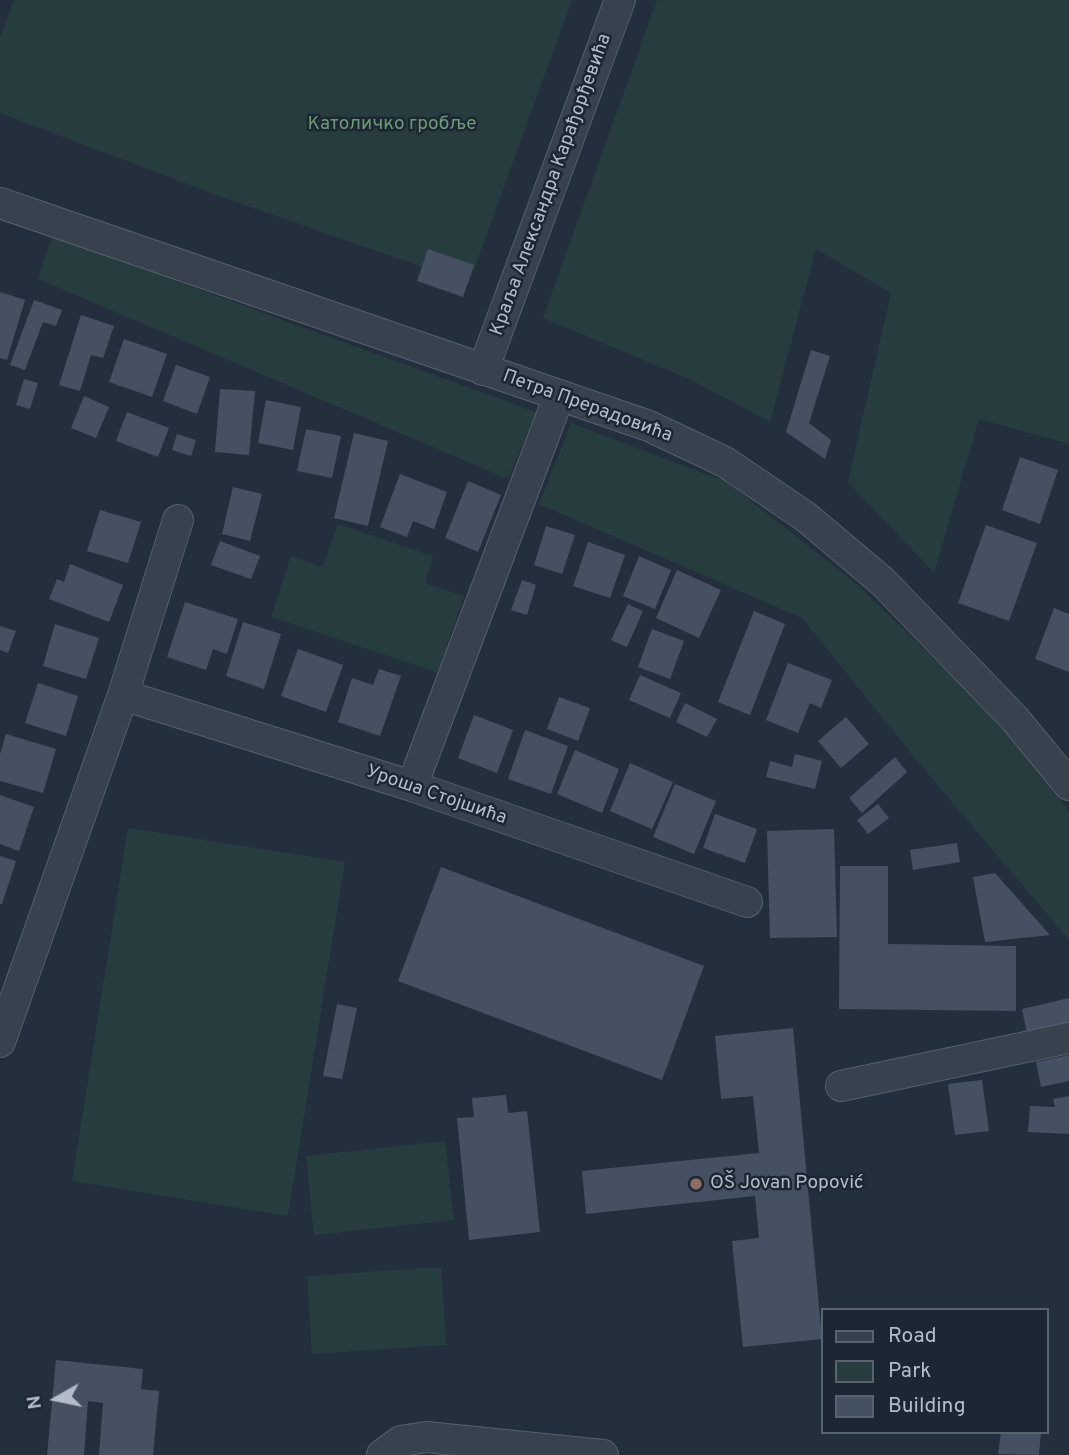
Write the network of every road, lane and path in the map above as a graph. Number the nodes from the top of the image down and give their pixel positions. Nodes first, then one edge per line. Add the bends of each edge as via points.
1 (620, 0) edge
2 (0, 203) edge
3 (483, 370) junction
4 (559, 396) junction
5 (178, 520) dead end
6 (122, 695) junction
7 (1069, 785) edge
8 (412, 786) junction
9 (747, 902) dead end
10 (1069, 1038) edge
11 (0, 1042) edge
12 (841, 1086) dead end
13 (386, 1451) edge
14 (603, 1455) edge

1 - 3 street, Краља Александра Карађорђевића
2 - 3 street, Петра Прерадовића
3 - 4 street, Петра Прерадовића
4 - 7 street, Петра Прерадовића via 649,426 725,462 806,517 883,582 1014,718
4 - 8 street
5 - 6 street
6 - 8 street, Уроша Стојшића
6 - 11 street
8 - 9 street, Уроша Стојшића
10 - 12 street
13 - 14 street via 414,1437 426,1437

